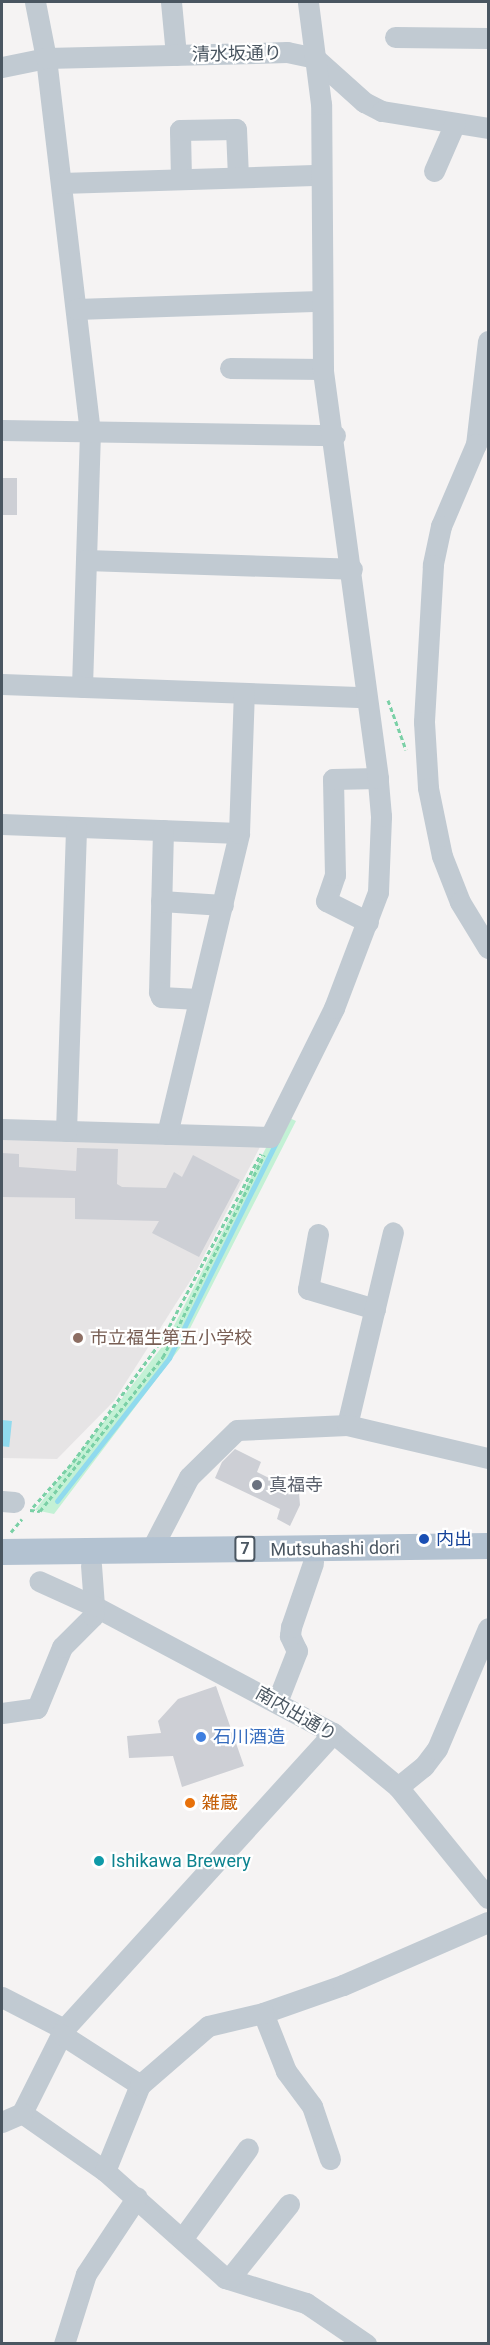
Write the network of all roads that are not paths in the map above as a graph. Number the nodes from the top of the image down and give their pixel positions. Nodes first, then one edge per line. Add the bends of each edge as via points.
1 (35, 2) edge
2 (171, 2) edge
3 (308, 2) edge
4 (395, 37) dead end
5 (489, 39) edge
6 (176, 55) junction
7 (46, 58) junction
8 (315, 58) junction
9 (2, 67) edge
10 (454, 123) junction
11 (489, 128) edge
12 (434, 171) dead end
13 (321, 175) junction
14 (238, 177) junction
15 (181, 179) junction
16 (61, 183) junction
17 (321, 301) junction
18 (76, 309) junction
19 (489, 341) edge
20 (231, 368) dead end
21 (323, 369) junction
22 (487, 377) edge
23 (2, 430) edge
24 (90, 432) junction
25 (335, 435) junction
26 (86, 560) junction
27 (352, 569) junction
28 (2, 684) edge
29 (82, 687) junction
30 (244, 693) junction
31 (365, 697) junction
32 (378, 778) junction
33 (2, 824) edge
34 (76, 827) junction
35 (164, 830) junction
36 (239, 833) junction
37 (161, 901) junction
38 (223, 905) junction
39 (368, 922) junction
40 (480, 922) edge
41 (489, 948) edge
42 (198, 999) junction
43 (2, 1129) edge
44 (66, 1131) junction
45 (167, 1134) junction
46 (393, 1232) dead end
47 (318, 1234) dead end
48 (375, 1309) junction
49 (347, 1425) junction
50 (489, 1458) edge
51 (4, 1544) edge
52 (489, 1546) edge
53 (151, 1550) junction
54 (489, 1560) edge
55 (313, 1563) junction
56 (91, 1565) junction
57 (2, 1566) edge
58 (39, 1581) dead end
59 (94, 1606) junction
60 (489, 1628) edge
61 (480, 1675) edge
62 (277, 1702) junction
63 (2, 1713) edge
64 (333, 1733) junction
65 (398, 1787) junction
66 (489, 1898) edge
67 (489, 1923) edge
68 (2, 1997) edge
69 (262, 2013) junction
70 (63, 2032) junction
71 (140, 2085) junction
72 (22, 2113) junction
73 (2, 2122) edge
74 (248, 2148) dead end
75 (330, 2159) dead end
76 (105, 2171) junction
77 (137, 2197) junction
78 (289, 2205) dead end
79 (182, 2239) junction
80 (229, 2279) junction
81 (63, 2343) edge
82 (366, 2343) edge

1 - 7 street
2 - 6 street
3 - 8 street
4 - 5 street
6 - 7 street, 清水坂通り
6 - 8 street, 清水坂通り via 287,52
7 - 9 street, 清水坂通り
7 - 16 street
8 - 10 street, 清水坂通り via 372,106
8 - 13 street via 321,104
10 - 11 street, 清水坂通り
10 - 12 street
13 - 14 street
13 - 17 street
14 - 15 street
14 - 15 street via 236,129 180,130
15 - 16 street
16 - 18 street
17 - 18 street
17 - 21 street
18 - 24 street
19 - 22 street
20 - 21 street
21 - 25 street
22 - 40 street via 476,444 441,526 433,565 424,722 428,788 442,856
23 - 24 street
24 - 25 street
24 - 26 street
25 - 27 street
26 - 27 street
26 - 29 street
27 - 31 street
28 - 29 street
29 - 30 street
30 - 31 street
30 - 36 street
31 - 32 street
32 - 39 street via 378,892
32 - 39 street via 333,779 335,875 326,901
33 - 34 street
34 - 35 street
34 - 44 street
35 - 36 street
35 - 37 street
36 - 38 street
37 - 38 street
37 - 42 street via 159,992 161,997
38 - 42 street
39 - 45 street via 334,1008 270,1137
40 - 41 street
42 - 45 street
43 - 44 street
44 - 45 street
46 - 48 street
47 - 48 street via 308,1289
48 - 49 street
49 - 50 street
49 - 53 street via 237,1430 189,1476
51 - 53 main road, Mutsuhashi dori / 7
52 - 53 main road, Mutsuhashi dori / 7
54 - 55 main road, Mutsuhashi dori / 7
55 - 56 main road, Mutsuhashi dori / 7
55 - 62 street via 291,1627 290,1636 297,1651
56 - 57 main road, Mutsuhashi dori / 7
56 - 59 street
58 - 59 street, 南内出通り
59 - 62 street, 南内出通り
59 - 63 street via 88,1622 62,1647 36,1708
60 - 61 street
61 - 65 street via 437,1749 424,1766
62 - 64 street, 南内出通り
64 - 65 street, 南内出通り
64 - 70 street
65 - 66 street, 南内出通り
67 - 69 street via 343,1985
68 - 70 street
69 - 71 street via 208,2026
69 - 75 street via 286,2071 312,2106
70 - 71 street
70 - 72 street
71 - 76 street
72 - 73 street
72 - 76 street
74 - 79 street
76 - 77 street
77 - 79 street
77 - 81 street via 86,2274
78 - 80 street
79 - 80 street
80 - 82 street via 306,2304

